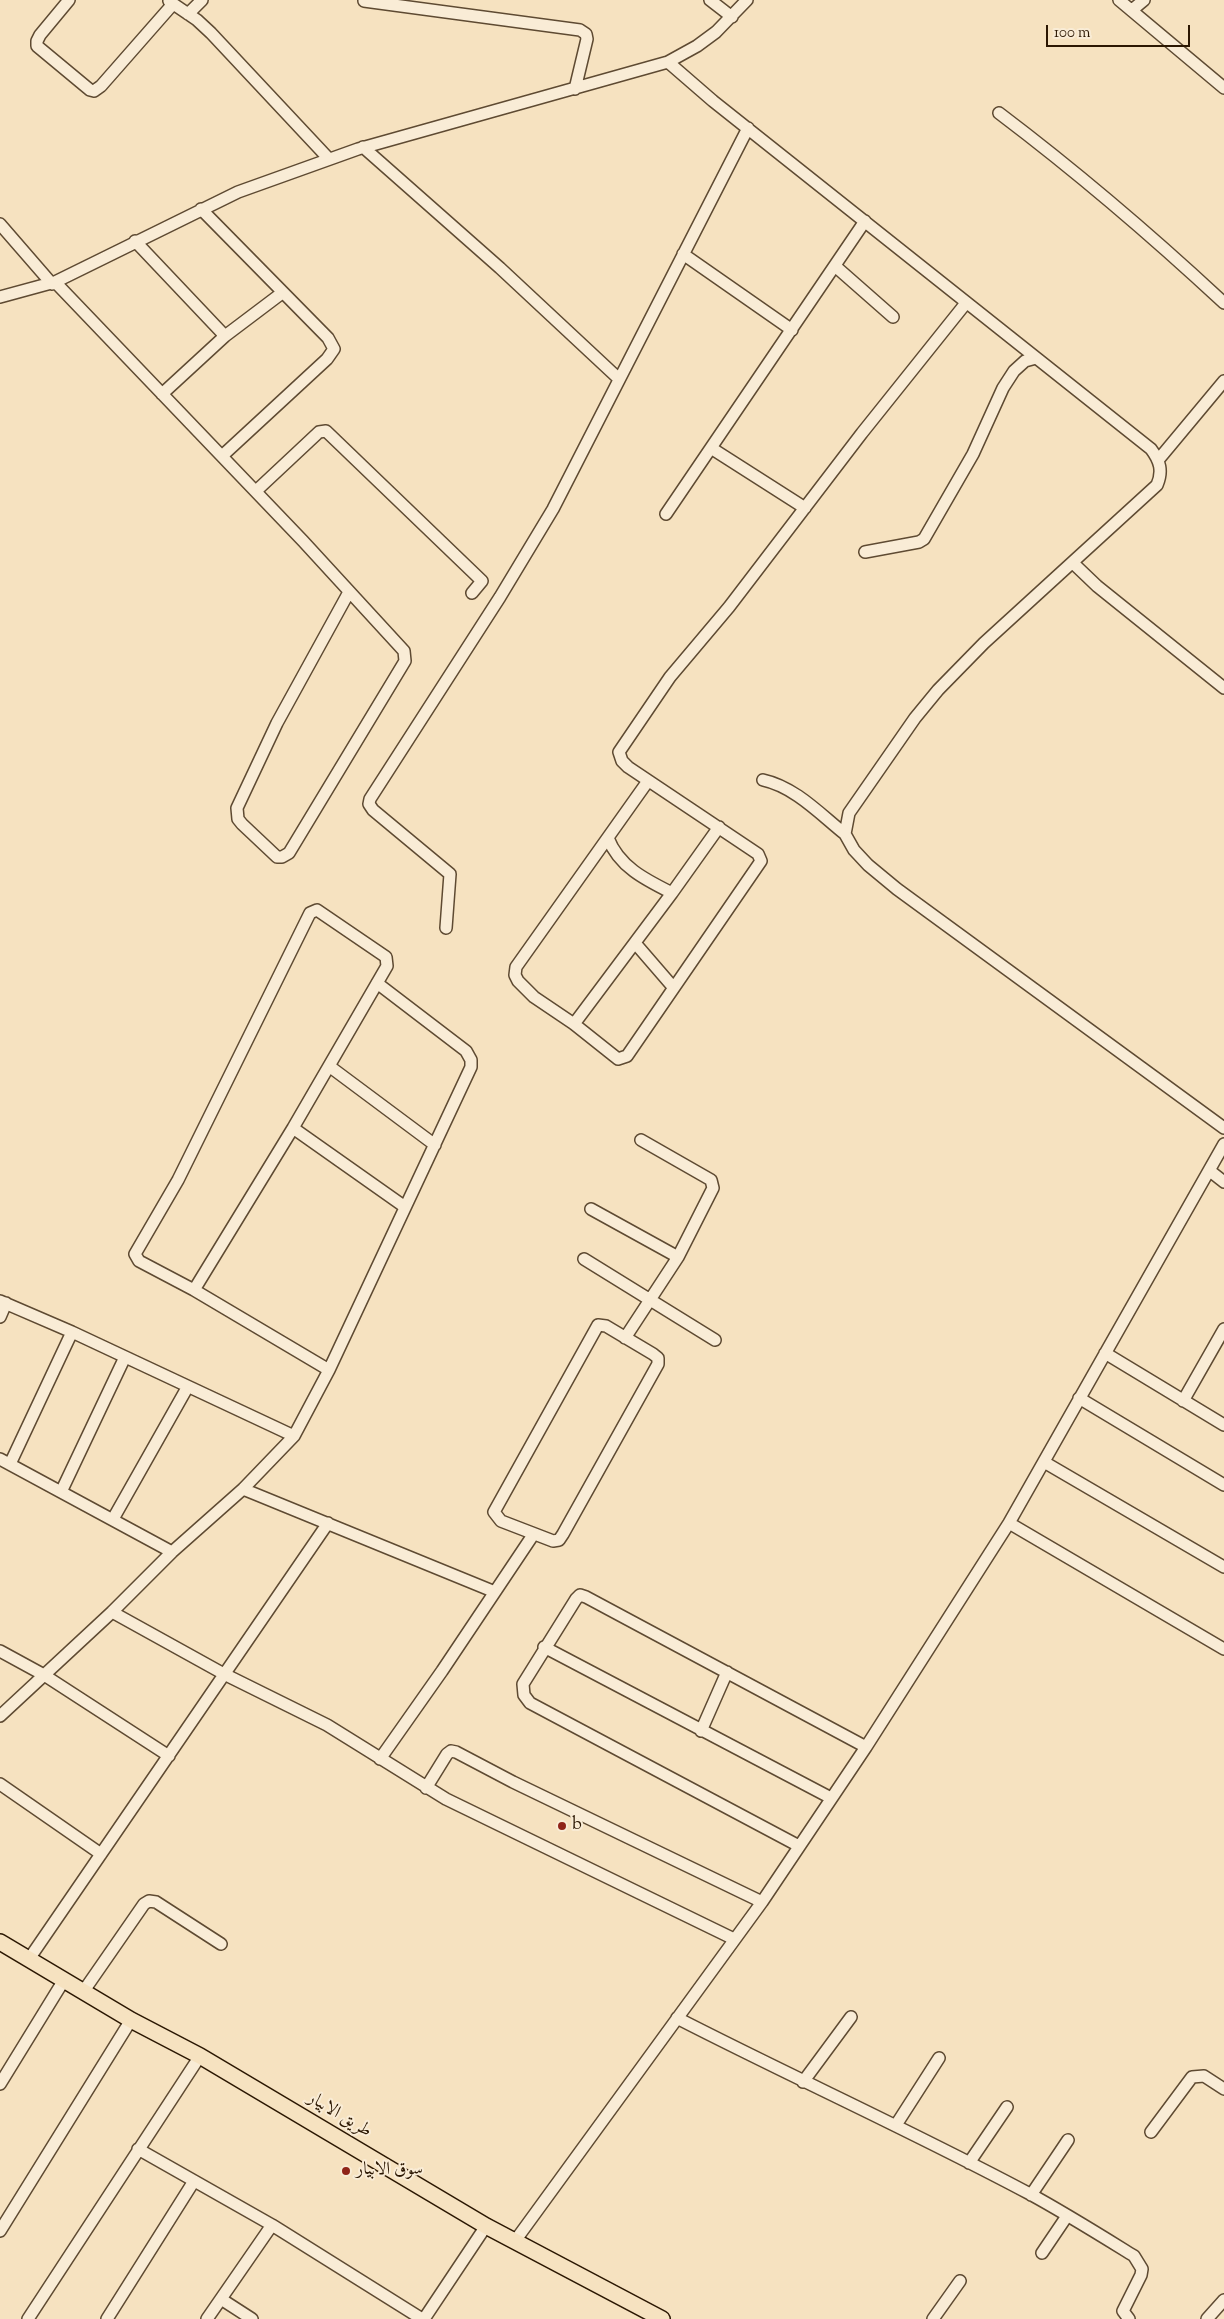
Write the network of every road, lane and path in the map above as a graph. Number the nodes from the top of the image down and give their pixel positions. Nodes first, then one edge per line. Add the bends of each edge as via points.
1 (69, 0) edge
2 (202, 0) edge
3 (710, 0) edge
4 (747, 0) edge
5 (1119, 0) edge
6 (1144, 0) edge
7 (364, 1) edge
8 (170, 2) edge
9 (1132, 10) junction
10 (188, 14) junction
11 (732, 17) junction
12 (668, 62) junction
13 (1224, 88) edge
14 (574, 89) junction
15 (999, 113) dead end
16 (748, 128) junction
17 (363, 147) junction
18 (329, 159) junction
19 (201, 209) junction
20 (865, 221) junction
21 (0, 224) edge
22 (135, 241) junction
23 (683, 254) junction
24 (834, 266) junction
25 (54, 283) junction
26 (282, 293) junction
27 (0, 297) edge
28 (966, 303) junction
29 (1224, 303) edge
30 (893, 317) dead end
31 (792, 330) junction
32 (225, 336) junction
33 (1036, 358) junction
34 (619, 379) junction
35 (1224, 381) edge
36 (162, 394) junction
37 (711, 448) junction
38 (222, 456) junction
39 (1159, 459) junction
40 (256, 491) junction
41 (805, 508) junction
42 (666, 514) dead end
43 (864, 552) dead end
44 (1074, 564) junction
45 (349, 592) junction
46 (472, 593) dead end
47 (1224, 688) edge
48 (763, 780) dead end
49 (648, 781) junction
50 (719, 827) junction
51 (846, 834) junction
52 (608, 838) junction
53 (672, 893) junction
54 (446, 928) dead end
55 (635, 943) junction
56 (378, 983) junction
57 (673, 987) junction
58 (574, 1024) junction
59 (329, 1066) junction
60 (293, 1128) junction
61 (1224, 1128) edge
62 (641, 1140) dead end
63 (1224, 1144) edge
64 (435, 1145) junction
65 (1210, 1171) junction
66 (1224, 1182) edge
67 (406, 1207) junction
68 (591, 1209) dead end
69 (678, 1257) junction
70 (584, 1259) dead end
71 (194, 1290) junction
72 (649, 1299) junction
73 (3, 1302) edge
74 (0, 1317) edge
75 (1224, 1329) edge
76 (72, 1332) junction
77 (625, 1338) junction
78 (715, 1340) dead end
79 (1105, 1353) junction
80 (125, 1357) junction
81 (329, 1370) junction
82 (187, 1388) junction
83 (1079, 1398) junction
84 (1183, 1401) junction
85 (1224, 1426) edge
86 (294, 1436) junction
87 (5, 1462) edge
88 (1044, 1462) junction
89 (1224, 1485) edge
90 (243, 1489) junction
91 (61, 1492) junction
92 (113, 1519) junction
93 (328, 1523) junction
94 (1009, 1523) junction
95 (533, 1534) junction
96 (172, 1552) junction
97 (1224, 1567) edge
98 (495, 1592) junction
99 (112, 1612) junction
100 (544, 1648) junction
101 (1224, 1649) edge
102 (0, 1652) edge
103 (727, 1672) junction
104 (224, 1674) junction
105 (44, 1675) junction
106 (0, 1716) edge
107 (700, 1731) junction
108 (866, 1748) junction
109 (169, 1756) junction
110 (380, 1759) junction
111 (0, 1784) edge
112 (426, 1788) junction
113 (831, 1798) junction
114 (799, 1846) junction
115 (101, 1854) junction
116 (762, 1902) junction
117 (734, 1939) junction
118 (0, 1942) edge
119 (221, 1944) dead end
120 (29, 1960) junction
121 (64, 1980) junction
122 (83, 1992) junction
123 (851, 2017) dead end
124 (677, 2018) junction
125 (131, 2020) junction
126 (200, 2056) junction
127 (939, 2058) dead end
128 (803, 2082) junction
129 (0, 2084) edge
130 (1224, 2089) edge
131 (1007, 2107) dead end
132 (896, 2125) junction
133 (1151, 2132) dead end
134 (1068, 2140) dead end
135 (138, 2149) junction
136 (969, 2163) junction
137 (194, 2181) junction
138 (1031, 2195) junction
139 (1067, 2216) junction
140 (272, 2225) junction
141 (486, 2226) junction
142 (0, 2231) edge
143 (515, 2241) junction
144 (1042, 2253) dead end
145 (960, 2281) dead end
146 (221, 2299) junction
147 (1224, 2300) edge
148 (657, 2318) edge
149 (28, 2319) edge
150 (107, 2319) edge
151 (207, 2319) edge
152 (252, 2319) edge
153 (423, 2319) edge
154 (933, 2319) edge
155 (1129, 2319) edge
156 (1207, 2319) edge

1 - 8 street via 40,35 37,46 94,91
2 - 10 street
3 - 11 street
4 - 11 street
5 - 9 street
6 - 9 street
7 - 14 street via 580,30 587,39
8 - 10 street
9 - 13 street
10 - 18 street via 211,33
11 - 12 street via 697,46
12 - 14 street
12 - 16 street
14 - 17 street
15 - 29 street via 1112,203
16 - 20 street
16 - 23 street
17 - 18 street
17 - 34 street
18 - 19 street
19 - 22 street
19 - 26 street
20 - 24 street
20 - 28 street
21 - 25 street
22 - 25 street
22 - 32 street
23 - 31 street
23 - 34 street
24 - 30 street
24 - 31 street
25 - 27 street
25 - 36 street
26 - 32 street
26 - 38 street via 328,338 333,344 333,353
28 - 33 street
28 - 41 street
31 - 37 street
32 - 36 street
33 - 39 street via 1151,449
33 - 43 street via 1025,361 1003,388 973,454 924,539
34 - 54 street via 534,541 370,799 373,810 450,874
35 - 39 street
36 - 38 street
37 - 41 street
37 - 42 street
38 - 40 street
39 - 44 street via 1157,485
40 - 45 street
40 - 46 street via 319,432 326,431 482,582
41 - 49 street via 670,677 619,752 622,761
44 - 47 street
44 - 51 street via 984,643 915,718 850,813
45 - 45 street via 404,651 405,661 288,853 277,857 242,824 237,808 277,723
48 - 51 street via 789,789
49 - 50 street
49 - 52 street
50 - 53 street
50 - 57 street via 758,854 761,861
51 - 61 street via 854,850 897,889
52 - 53 street via 623,863
52 - 58 street via 516,967 518,981 534,997
53 - 55 street
55 - 57 street
55 - 58 street
56 - 59 street
56 - 64 street via 459,1045 471,1060 472,1066
56 - 71 street via 388,966 386,957 317,910 310,913 178,1180 135,1254 139,1261
57 - 58 street via 622,1059 618,1060
59 - 60 street
59 - 64 street
60 - 67 street
60 - 71 street
62 - 69 street via 714,1184
63 - 65 street
64 - 67 street
65 - 66 street
65 - 79 street
67 - 81 street
68 - 69 street
69 - 72 street
70 - 72 street
71 - 81 street
72 - 77 street
72 - 78 street
73 - 74 street
73 - 76 street
75 - 84 street
76 - 80 street
76 - 87 street
77 - 95 street via 653,1354 658,1358 658,1364 559,1540 552,1542
77 - 95 street via 603,1325 594,1329 494,1512 501,1521
79 - 83 street
79 - 84 street
80 - 82 street
80 - 91 street
81 - 86 street
82 - 86 street
82 - 92 street
83 - 88 street
83 - 89 street
84 - 85 street
86 - 90 street
87 - 91 street
88 - 94 street
88 - 97 street
90 - 93 street
90 - 96 street
91 - 92 street
92 - 96 street
93 - 98 street
93 - 104 street
94 - 101 street
94 - 108 street
95 - 98 street
96 - 99 street
98 - 110 street
99 - 104 street
99 - 105 street
100 - 103 street via 580,1595
100 - 107 street
100 - 114 street via 523,1684 524,1695 530,1702
102 - 105 street
103 - 107 street
103 - 108 street
104 - 109 street
104 - 110 street via 327,1724
105 - 106 street
105 - 109 street
107 - 113 street
108 - 113 street
109 - 115 street
110 - 112 street
111 - 115 street
112 - 116 street via 447,1754 456,1752
112 - 117 street
113 - 114 street
114 - 116 street
115 - 120 street
116 - 117 street
117 - 124 street
118 - 120 main road, طريق الابيار
119 - 122 street via 156,1902 149,1901
120 - 121 main road, طريق الابيار
121 - 122 main road, طريق الابيار
121 - 129 street
122 - 125 main road, طريق الابيار
123 - 128 street
124 - 128 street
124 - 143 street
125 - 126 main road, طريق الابيار
125 - 142 street
126 - 135 street
126 - 141 main road, طريق الابيار
127 - 132 street
128 - 132 street
130 - 133 street via 1204,2076 1192,2077
131 - 136 street
132 - 136 street
134 - 138 street
135 - 137 street
135 - 149 street
136 - 138 street
137 - 140 street
137 - 150 street
138 - 139 street
139 - 144 street
139 - 155 street via 1139,2262 1141,2275 1124,2311
140 - 146 street
140 - 153 street
141 - 143 main road, طريق الابيار
141 - 153 street
143 - 148 main road, طريق الابيار
145 - 154 street
146 - 151 street
146 - 152 street
147 - 156 street

